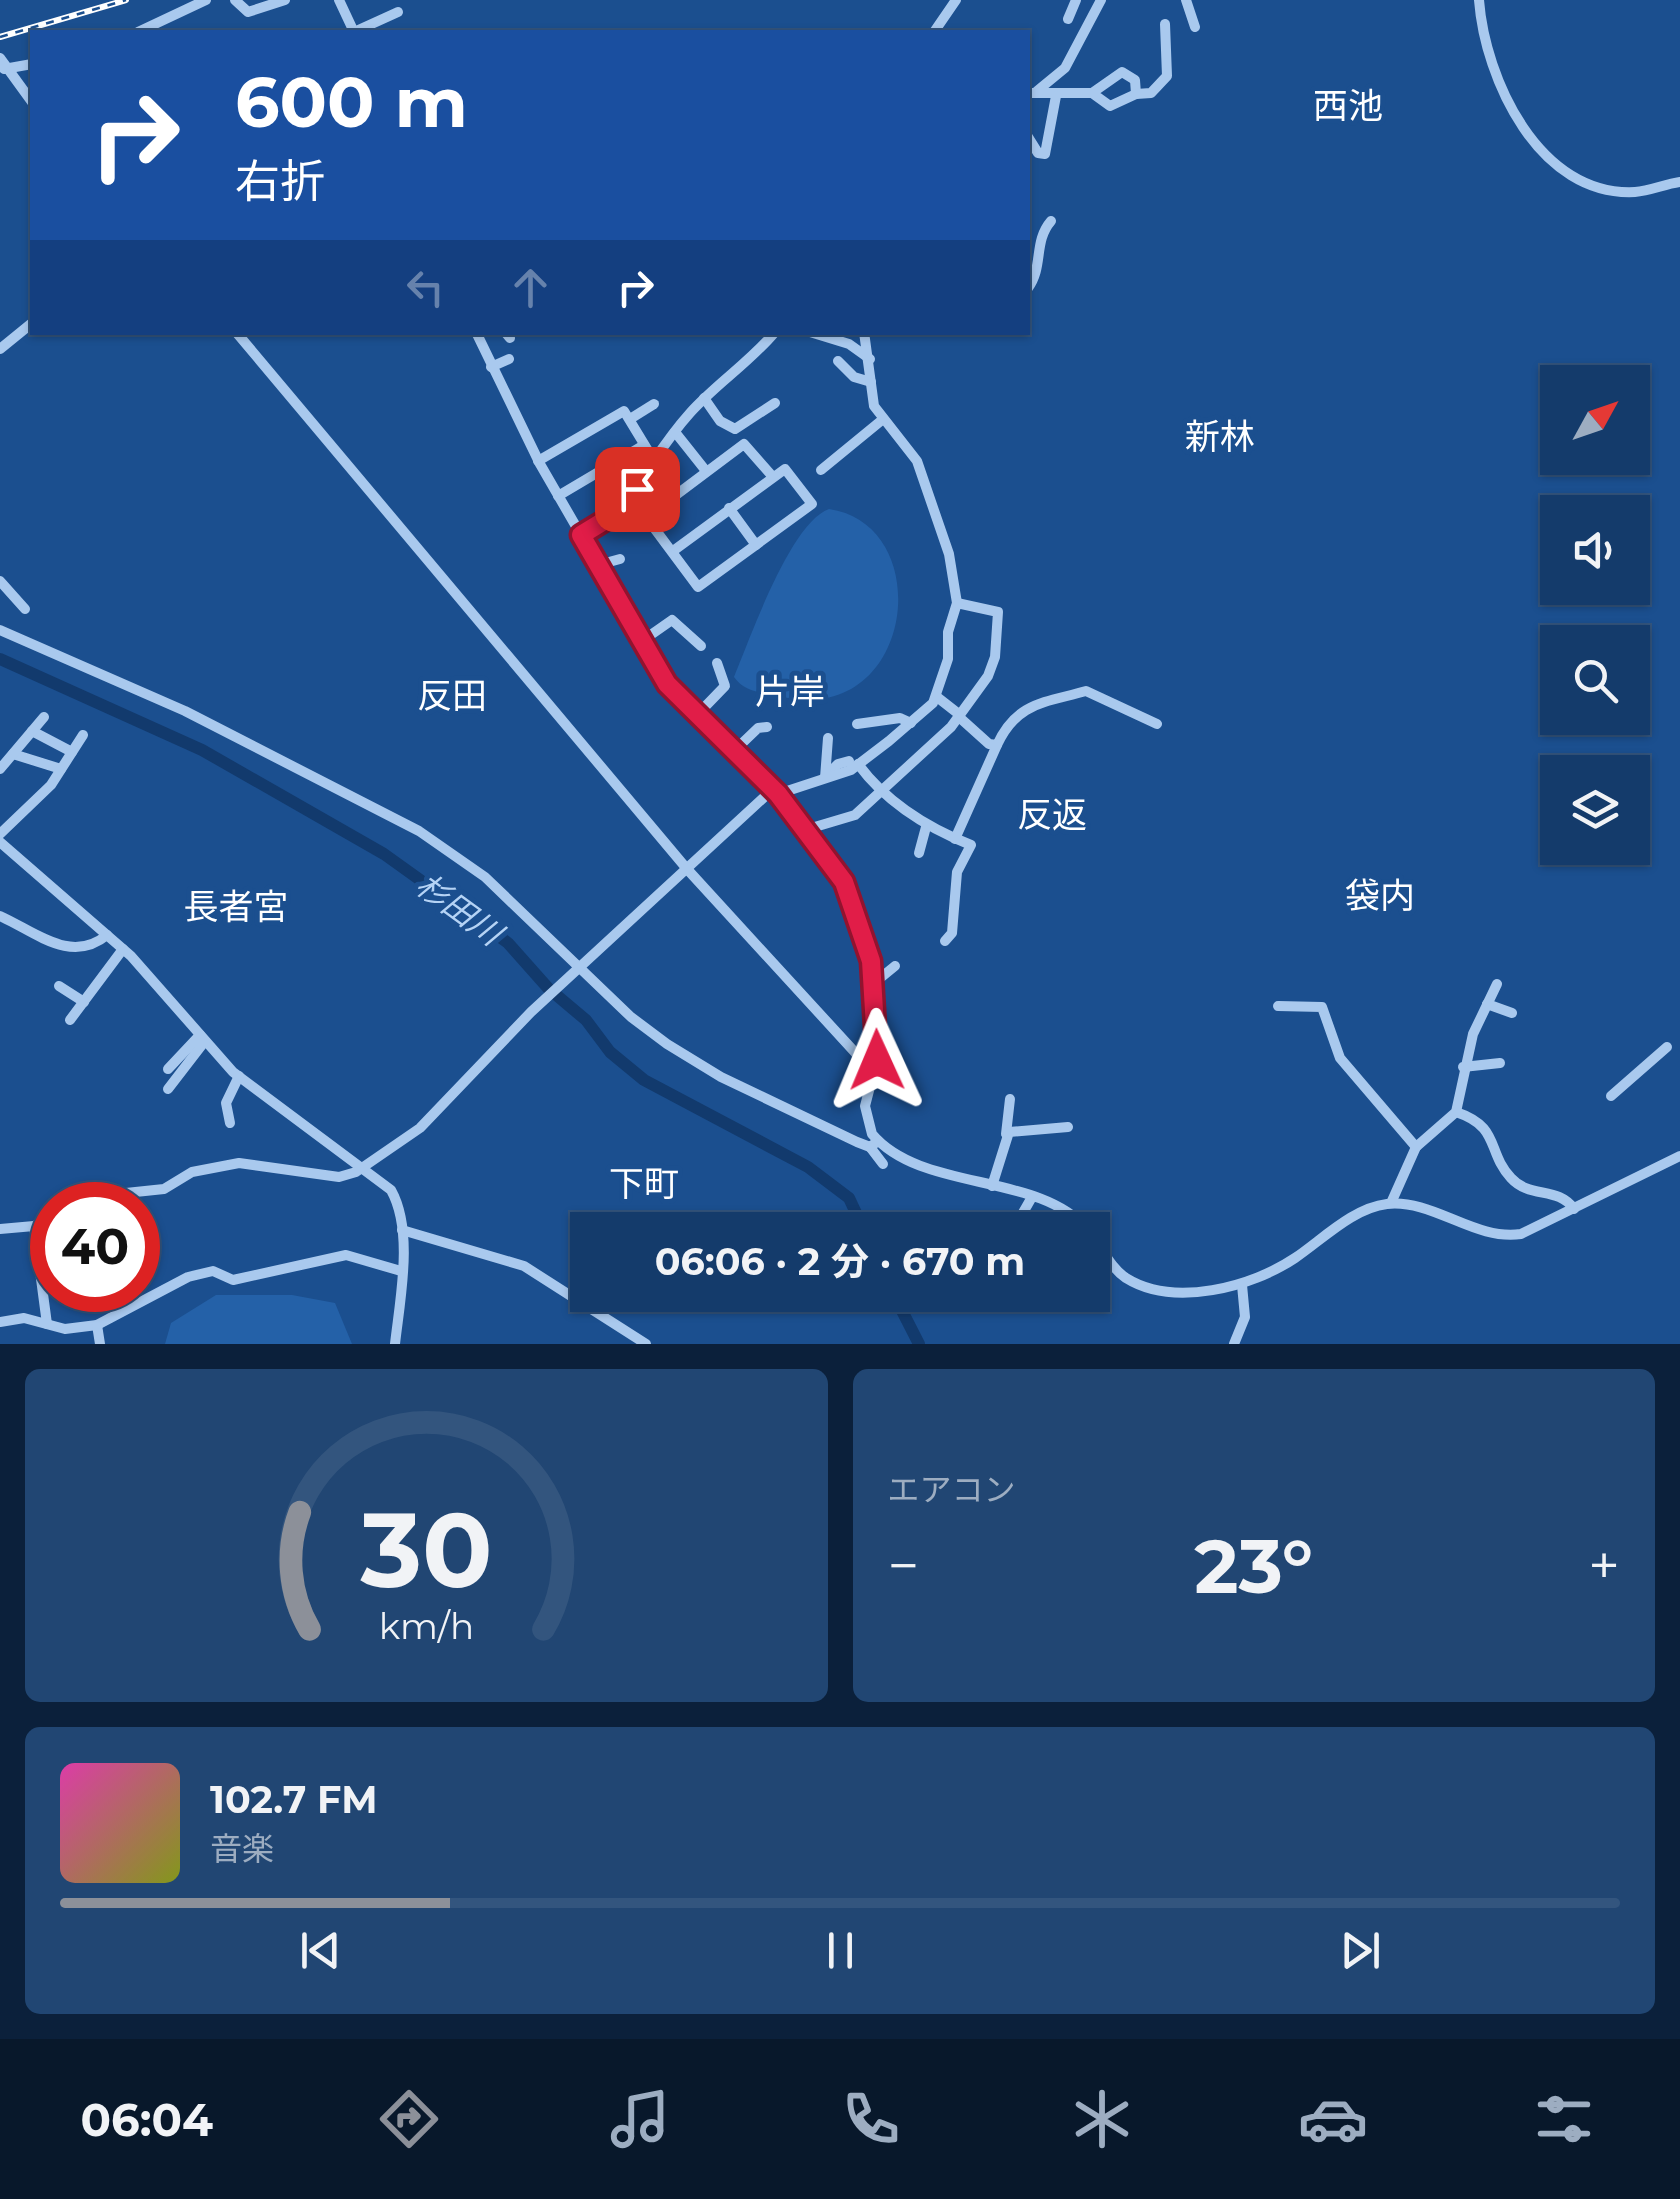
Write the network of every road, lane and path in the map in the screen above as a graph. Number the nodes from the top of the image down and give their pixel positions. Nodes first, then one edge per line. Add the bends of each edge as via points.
1 (206, 0) edge
2 (235, 0) edge
3 (285, 0) edge
4 (956, 0) edge
5 (1076, 0) edge
6 (1101, 0) edge
7 (1186, 0) edge
8 (1478, 0) edge
9 (340, 2) edge
10 (398, 12) dead end
11 (1068, 20) dead end
12 (1165, 24) dead end
13 (1195, 27) dead end
14 (142, 30) edge
15 (353, 30) edge
16 (358, 30) edge
17 (935, 30) edge
18 (2, 64) edge
19 (30, 64) edge
20 (1032, 92) edge
21 (1092, 93) junction
22 (1136, 94) junction
23 (1056, 96) junction
24 (30, 99) edge
25 (1030, 140) edge
26 (1680, 182) edge
27 (1051, 221) dead end
28 (1030, 284) edge
29 (30, 324) edge
30 (239, 335) edge
31 (477, 335) edge
32 (772, 335) edge
33 (821, 335) edge
34 (865, 335) edge
35 (0, 349) edge
36 (509, 359) dead end
37 (870, 359) junction
38 (838, 360) dead end
39 (491, 367) junction
40 (871, 382) junction
41 (704, 398) junction
42 (775, 403) dead end
43 (654, 404) dead end
44 (630, 419) junction
45 (882, 420) junction
46 (675, 432) junction
47 (644, 445) junction
48 (538, 461) junction
49 (655, 462) junction
50 (821, 470) dead end
51 (706, 471) junction
52 (773, 478) junction
53 (558, 496) junction
54 (631, 497) junction
55 (730, 508) junction
56 (648, 516) junction
57 (581, 535) junction
58 (756, 545) junction
59 (673, 551) junction
60 (620, 558) dead end
61 (598, 565) junction
62 (0, 581) edge
63 (957, 603) junction
64 (25, 609) dead end
65 (0, 630) edge
66 (642, 641) junction
67 (700, 646) dead end
68 (717, 663) dead end
69 (937, 697) junction
70 (696, 716) junction
71 (960, 716) junction
72 (44, 717) dead end
73 (911, 723) junction
74 (857, 724) dead end
75 (1157, 724) dead end
76 (767, 727) dead end
77 (32, 731) junction
78 (82, 735) dead end
79 (828, 738) dead end
80 (997, 745) junction
81 (72, 752) junction
82 (734, 752) junction
83 (13, 754) junction
84 (853, 762) junction
85 (60, 768) junction
86 (0, 769) edge
87 (825, 778) junction
88 (881, 791) junction
89 (776, 792) junction
90 (926, 826) junction
91 (808, 829) junction
92 (0, 834) edge
93 (955, 838) junction
94 (2, 846) edge
95 (919, 853) dead end
96 (686, 869) junction
97 (0, 916) edge
98 (107, 935) junction
99 (945, 940) dead end
100 (123, 949) junction
101 (895, 966) dead end
102 (578, 970) junction
103 (874, 984) junction
104 (1496, 984) dead end
105 (59, 986) dead end
106 (84, 1002) junction
107 (1487, 1004) junction
108 (1278, 1006) dead end
109 (1512, 1012) dead end
110 (70, 1020) dead end
111 (203, 1038) junction
112 (1667, 1047) dead end
113 (1500, 1063) dead end
114 (1463, 1067) junction
115 (168, 1069) dead end
116 (873, 1072) junction
117 (239, 1076) junction
118 (168, 1089) dead end
119 (1611, 1096) dead end
120 (1010, 1098) dead end
121 (1456, 1112) junction
122 (230, 1124) dead end
123 (1068, 1127) dead end
124 (1006, 1134) junction
125 (874, 1144) junction
126 (1416, 1147) junction
127 (1680, 1156) edge
128 (882, 1164) dead end
129 (360, 1166) junction
130 (992, 1186) junction
131 (160, 1189) edge
132 (1032, 1197) junction
133 (1392, 1203) junction
134 (1574, 1210) junction
135 (1024, 1212) edge
136 (1068, 1212) edge
137 (30, 1226) edge
138 (0, 1230) edge
139 (402, 1230) junction
140 (1110, 1261) edge
141 (400, 1271) junction
142 (1242, 1285) junction
143 (46, 1312) edge
144 (0, 1322) edge
145 (48, 1324) junction
146 (98, 1325) junction
147 (100, 1344) edge
148 (395, 1344) edge
149 (646, 1344) edge
150 (1234, 1344) edge

1 - 14 street
2 - 3 street via 248,12
4 - 17 street
5 - 11 street
6 - 20 street via 1065,68
7 - 13 street
8 - 26 street via 1482,32 1503,86 1529,136 1551,160 1605,188 1636,192
9 - 15 street
10 - 16 street
12 - 22 street via 1167,76 1151,93
18 - 19 street
18 - 24 street
20 - 23 street
21 - 22 street via 1106,106
21 - 22 street via 1122,72 1134,80
21 - 23 street
23 - 25 street via 1045,154
27 - 28 street via 1040,234
29 - 35 street
30 - 96 street
31 - 39 street
32 - 41 street
33 - 37 street
34 - 37 street
36 - 39 street
37 - 40 street
38 - 40 street via 854,377
39 - 48 street
40 - 45 street
41 - 42 street via 735,430
41 - 46 street
43 - 44 street
44 - 47 street
44 - 48 street via 624,410
45 - 50 street
45 - 63 street via 917,461
46 - 49 street
46 - 51 street
47 - 49 street
47 - 53 street
48 - 53 street
49 - 54 street
51 - 52 street via 744,444
51 - 56 street
52 - 55 street
52 - 58 street via 786,468 812,504
53 - 57 street
54 - 56 street
54 - 57 street
55 - 58 street
55 - 59 street
56 - 59 street
57 - 61 street
58 - 59 street via 698,587
60 - 61 street
61 - 66 street
62 - 64 street
63 - 69 street
63 - 71 street via 998,612 995,657
65 - 102 street via 185,711 419,831 485,877
66 - 67 street via 672,620
66 - 70 street
68 - 70 street via 725,686
69 - 71 street
69 - 73 street
70 - 82 street
71 - 80 street
71 - 88 street
72 - 77 street
73 - 74 street via 900,718
73 - 84 street
75 - 80 street via 1086,690 1022,710
76 - 82 street
77 - 81 street
77 - 83 street
78 - 81 street
79 - 87 street
80 - 93 street
81 - 85 street
82 - 89 street
83 - 85 street
83 - 86 street
84 - 87 street
84 - 88 street
85 - 92 street
87 - 89 street
88 - 90 street
88 - 91 street via 855,815
89 - 91 street
89 - 96 street
90 - 93 street
90 - 95 street
91 - 103 street via 856,907
93 - 99 street via 971,845 957,872 952,933
94 - 98 street
96 - 102 street
96 - 116 street
97 - 98 street via 62,946 92,944
98 - 100 street
100 - 106 street
100 - 111 street
101 - 103 street
102 - 125 street via 693,1062
102 - 129 street via 420,1128
103 - 116 street
104 - 107 street
105 - 106 street
106 - 110 street
107 - 109 street
107 - 114 street
108 - 126 street via 1322,1007 1340,1058
111 - 115 street
111 - 117 street
111 - 118 street
112 - 119 street
113 - 114 street
114 - 121 street
116 - 125 street via 865,1118
117 - 122 street via 226,1103
117 - 129 street
120 - 124 street
121 - 126 street
121 - 134 street via 1483,1125 1516,1182 1561,1195
123 - 124 street
124 - 130 street
125 - 128 street
125 - 130 street
126 - 133 street
127 - 134 street
129 - 131 street via 338,1177 273,1165 214,1166
129 - 139 street via 391,1190
130 - 132 street
132 - 135 street
132 - 136 street
133 - 134 street via 1503,1236
133 - 142 street via 1357,1215 1282,1267
137 - 138 street
139 - 141 street
139 - 149 street via 524,1266
140 - 142 street via 1138,1284 1179,1290
141 - 146 street via 346,1255 259,1277 233,1280 213,1272 188,1277
141 - 148 street
142 - 150 street via 1246,1317
143 - 145 street
144 - 145 street
145 - 146 street via 79,1330
146 - 147 street

